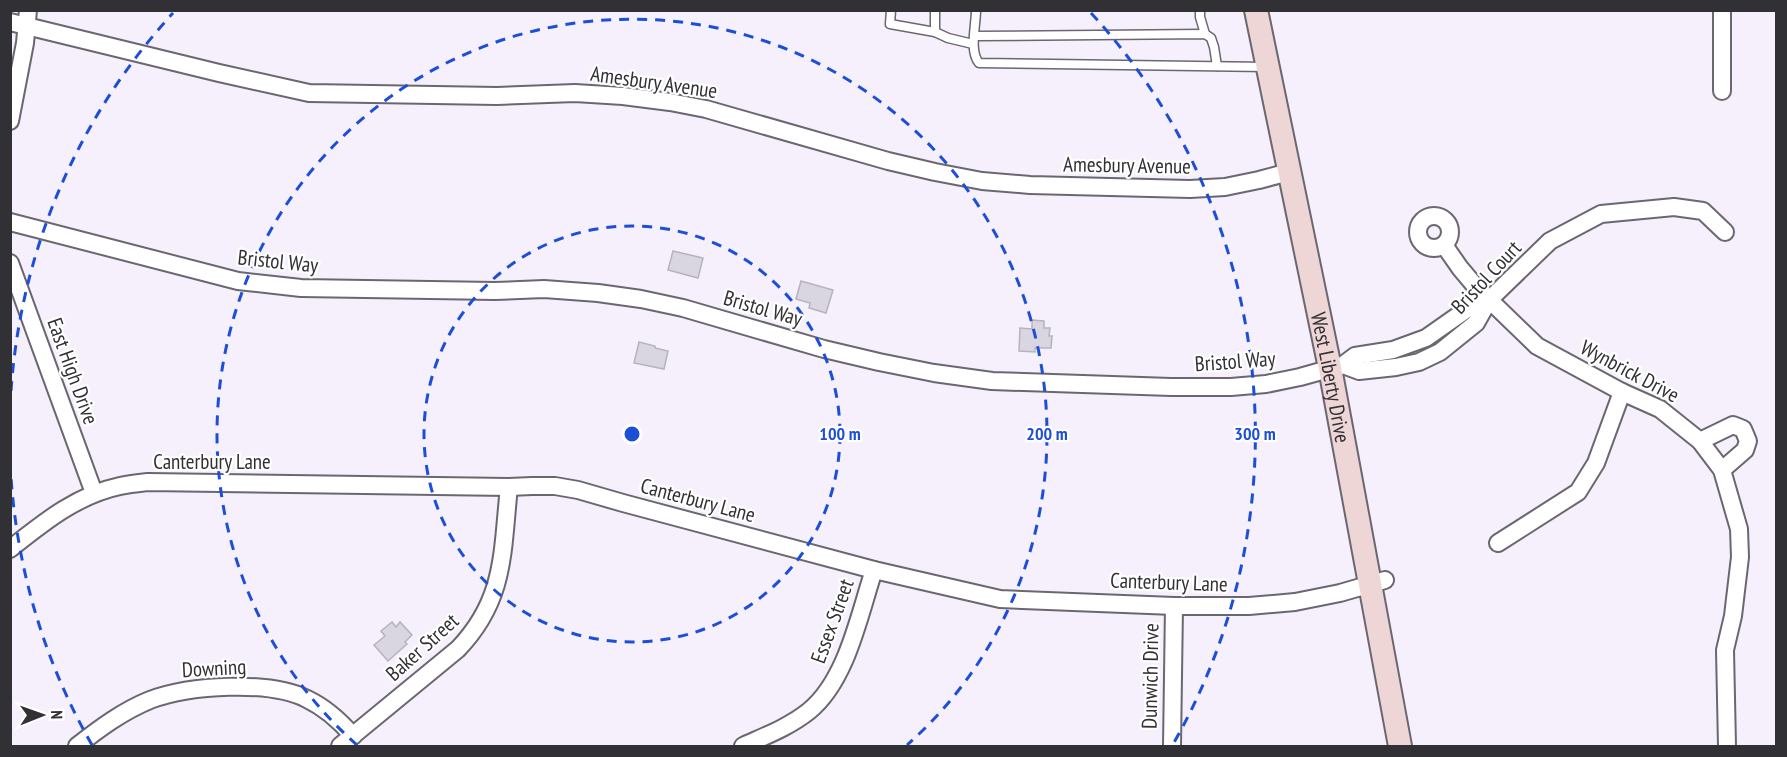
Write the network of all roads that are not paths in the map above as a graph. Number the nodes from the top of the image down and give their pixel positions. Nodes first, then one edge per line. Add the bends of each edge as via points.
1 (891, 10) edge
2 (934, 10) edge
3 (976, 10) edge
4 (1200, 10) edge
5 (1256, 10) edge
6 (1722, 10) edge
7 (22, 20) edge
8 (934, 32) junction
9 (1205, 34) junction
10 (974, 40) junction
11 (1217, 66) junction
12 (1267, 67) junction
13 (1722, 91) dead end
14 (10, 121) edge
15 (1289, 172) junction
16 (10, 222) edge
17 (1725, 232) dead end
18 (1444, 245) dead end
19 (10, 263) edge
20 (1489, 300) junction
21 (1452, 320) junction
22 (1462, 335) junction
23 (1419, 340) junction
24 (1393, 350) junction
25 (1427, 358) junction
26 (1336, 367) junction
27 (1396, 367) junction
28 (1622, 392) junction
29 (1700, 441) junction
30 (1722, 470) junction
31 (509, 487) junction
32 (94, 493) junction
33 (1497, 543) dead end
34 (10, 549) edge
35 (874, 570) junction
36 (1378, 582) junction
37 (1174, 606) junction
38 (346, 741) edge
39 (77, 747) edge
40 (743, 747) edge
41 (1172, 747) edge
42 (1400, 747) edge
43 (1727, 747) edge

1 - 8 lane via 890,24
2 - 8 lane
3 - 10 lane
4 - 9 lane
5 - 12 main road, West Liberty Drive
6 - 13 street
7 - 14 street
7 - 15 street, Amesbury Avenue via 309,93 575,93 670,102 888,161 982,181 1190,189 1225,187
8 - 10 lane via 948,38
9 - 10 lane
9 - 11 lane via 1211,38
10 - 11 lane via 979,63
11 - 12 lane
12 - 15 main road, West Liberty Drive
15 - 26 main road, West Liberty Drive
16 - 26 street, Bristol Way via 207,273 270,285 544,289 641,299 879,362 992,381 1231,387 1266,384
17 - 20 street, Bristol Court via 1703,211 1674,207 1601,214 1550,241
18 - 20 street, Wynbrick Drive
19 - 32 street, East High Drive
20 - 21 street, Bristol Way via 1473,305
20 - 22 street, Bristol Court via 1476,323
20 - 28 street, Wynbrick Drive via 1537,346
21 - 22 lane
21 - 23 street, Bristol Way
22 - 25 street, Bristol Court
23 - 24 street, Bristol Way
23 - 25 lane
24 - 26 street, Bristol Way via 1355,356
24 - 27 lane
25 - 27 street, Bristol Court
26 - 27 street, Bristol Court
26 - 36 main road, West Liberty Drive
28 - 29 street, Wynbrick Drive via 1660,409
28 - 33 street via 1596,463 1578,492
29 - 30 street, Wynbrick Drive
29 - 30 street via 1733,425 1743,429 1748,441 1745,450
30 - 43 street, Wynbrick Drive via 1739,529 1740,557 1725,651
31 - 32 street, Canterbury Lane via 148,482
31 - 35 street, Canterbury Lane via 578,490
31 - 38 street, Baker Street via 501,567 482,620 458,649
32 - 34 street, Canterbury Lane via 46,520
35 - 37 street, Canterbury Lane via 1000,599
35 - 40 street, Essex Street via 836,680 809,711
36 - 37 street, Canterbury Lane via 1295,602
36 - 42 main road, West Liberty Drive
37 - 41 street, Dunwich Drive
38 - 39 street, Downing via 340,721 307,698 268,689 214,687 150,700 121,714

